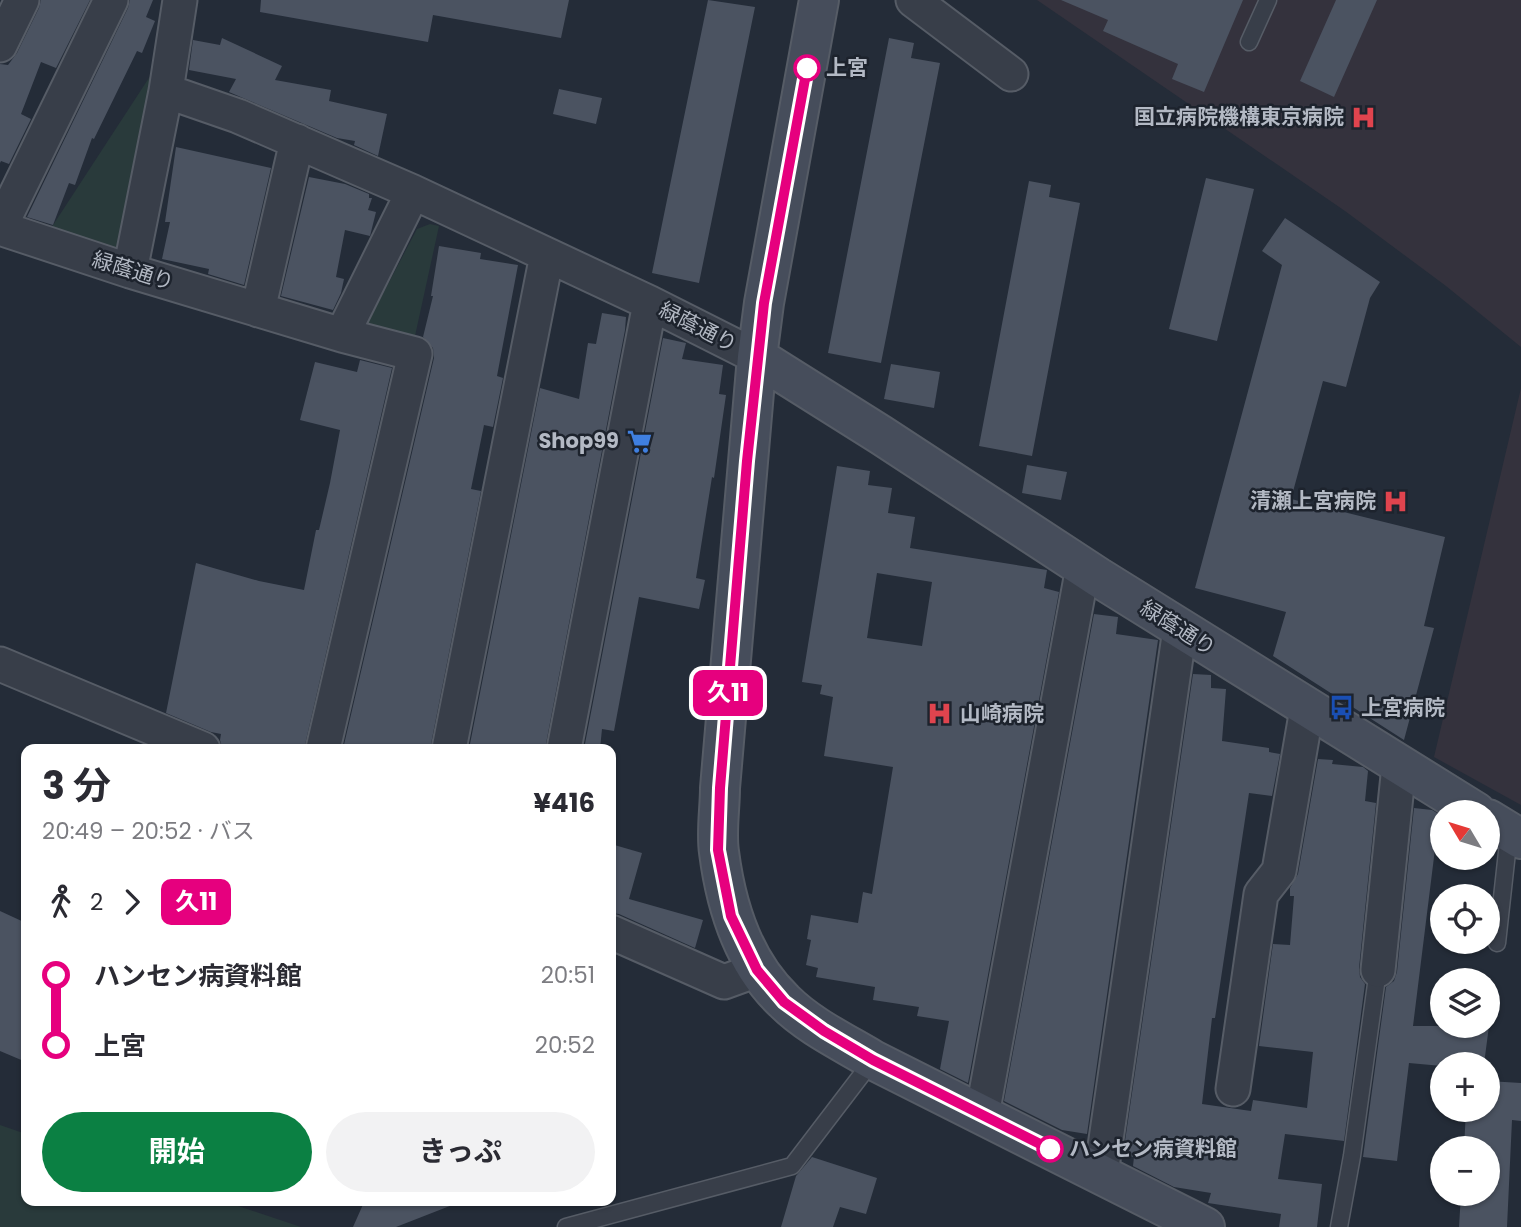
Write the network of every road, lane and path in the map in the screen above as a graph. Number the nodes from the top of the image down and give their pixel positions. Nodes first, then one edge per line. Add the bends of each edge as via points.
1 (22, 0) edge
2 (111, 0) edge
3 (180, 0) edge
4 (819, 0) edge
5 (913, 0) edge
6 (1268, 0) edge
7 (1249, 42) dead end
8 (0, 45) edge
9 (1011, 74) dead end
10 (166, 91) junction
11 (297, 141) junction
12 (413, 192) junction
13 (0, 227) edge
14 (547, 255) junction
15 (130, 271) junction
16 (650, 303) junction
17 (258, 310) junction
18 (342, 335) junction
19 (757, 357) junction
20 (1083, 568) junction
21 (1180, 629) junction
22 (0, 664) edge
23 (1307, 709) junction
24 (191, 744) edge
25 (324, 744) edge
26 (450, 744) edge
27 (565, 744) edge
28 (1399, 766) junction
29 (1456, 800) edge
30 (1506, 830) edge
31 (1500, 905) edge
32 (616, 934) edge
33 (757, 970) junction
34 (1378, 970) joint
35 (873, 1060) junction
36 (1233, 1089) dead end
37 (982, 1115) junction
38 (1101, 1174) junction
39 (566, 1227) edge
40 (1205, 1227) edge
41 (1339, 1227) edge

1 - 8 street
2 - 13 street
3 - 10 street
4 - 19 main road
5 - 9 street
6 - 7 lane
10 - 11 street, 緑蔭通り
10 - 15 street
11 - 12 street, 緑蔭通り
11 - 17 street
12 - 14 street, 緑蔭通り
12 - 18 street
13 - 15 street, 緑蔭通り
14 - 16 street, 緑蔭通り
14 - 26 street
15 - 17 street, 緑蔭通り
16 - 19 street, 緑蔭通り
16 - 27 street
17 - 18 street, 緑蔭通り
18 - 25 street, 緑蔭通り via 415,355
19 - 20 main road, 緑蔭通り
19 - 33 main road via 718,850 731,916
20 - 21 main road, 緑蔭通り
20 - 37 street
21 - 23 main road, 緑蔭通り
21 - 38 street
22 - 24 street
23 - 28 main road, 緑蔭通り
23 - 36 street via 1279,871 1261,894
28 - 29 main road, 緑蔭通り
28 - 34 street
30 - 31 lane
32 - 33 street via 724,982
33 - 35 main road via 784,1002
34 - 41 lane
35 - 37 main road
35 - 39 lane via 792,1167
37 - 38 main road
38 - 40 main road

